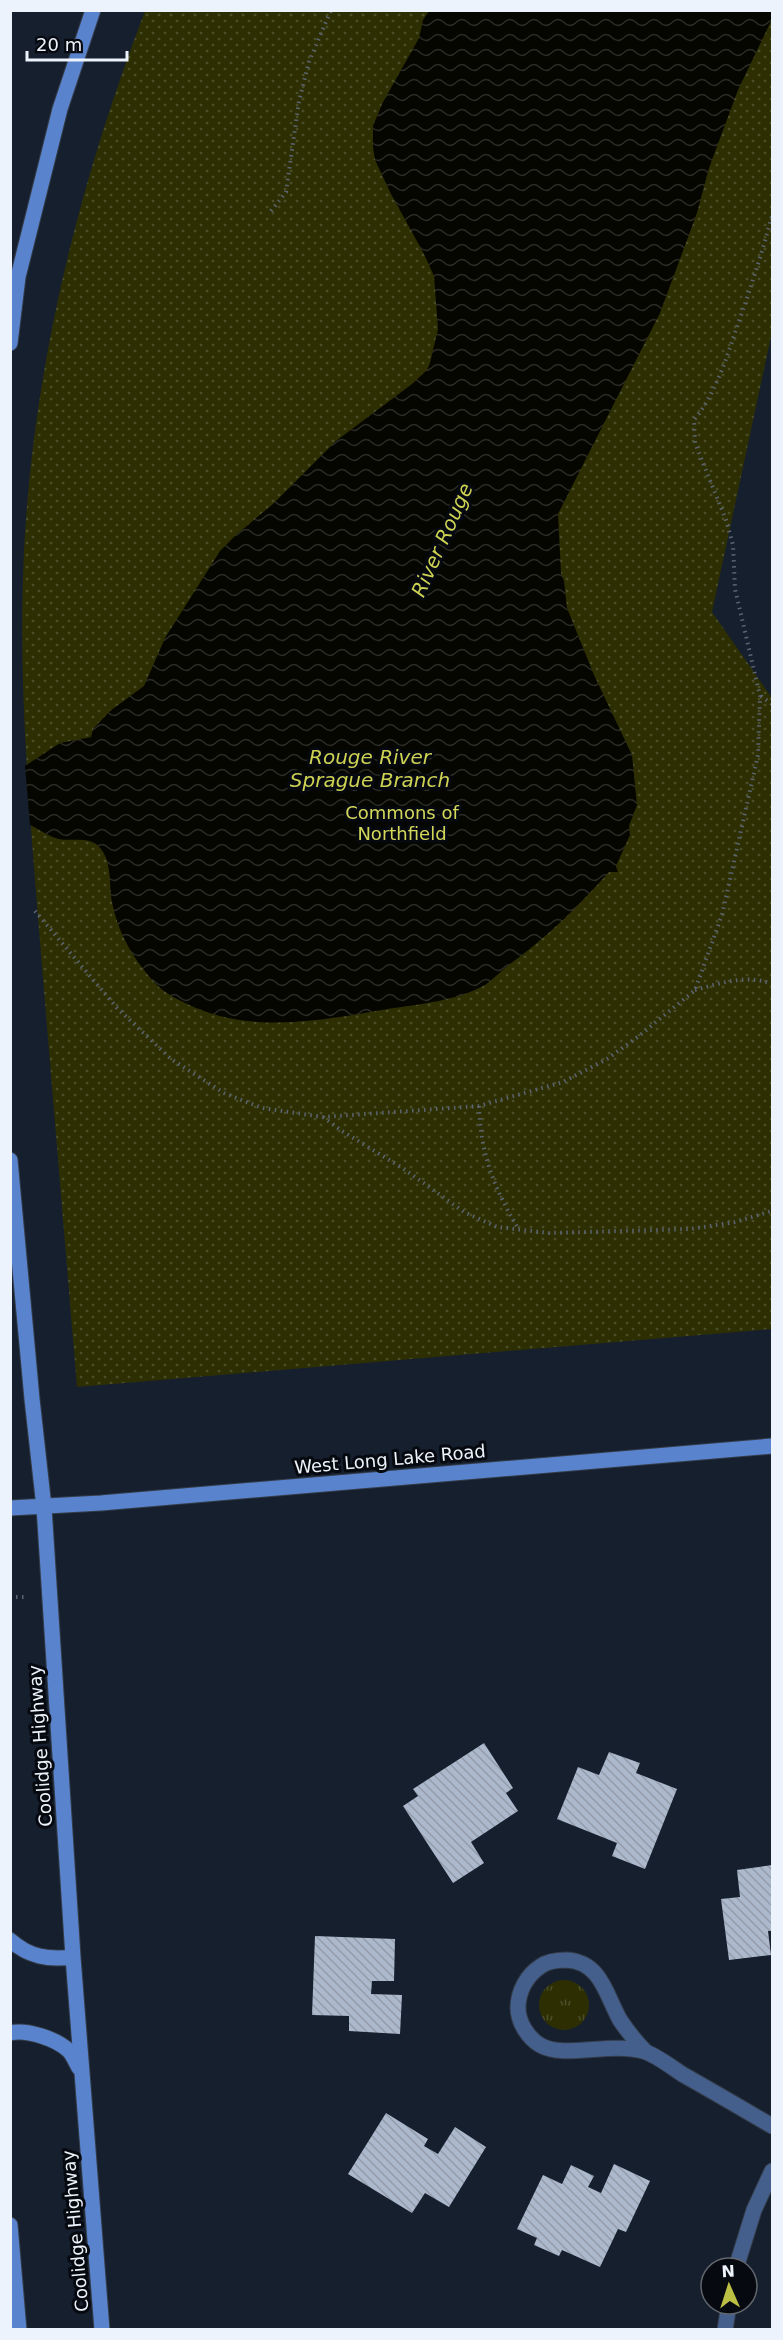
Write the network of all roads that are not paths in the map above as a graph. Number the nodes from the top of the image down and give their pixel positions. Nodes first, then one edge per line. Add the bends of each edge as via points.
1 (93, 10) edge
2 (10, 343) edge
3 (10, 1160) edge
4 (772, 1446) edge
5 (44, 1507) junction
6 (10, 1508) edge
7 (10, 1940) edge
8 (73, 1957) junction
9 (10, 2033) edge
10 (646, 2052) junction
11 (82, 2073) junction
12 (772, 2126) edge
13 (772, 2171) edge
14 (10, 2225) edge
15 (740, 2256) edge
16 (19, 2330) edge
17 (102, 2330) edge

1 - 2 main road via 60,109 18,277
3 - 5 main road, Coolidge Highway
4 - 5 main road, West Long Lake Road
5 - 6 main road, West Long Lake Road
5 - 8 main road, Coolidge Highway
7 - 8 main road via 21,1950 39,1957
8 - 11 main road, Coolidge Highway
9 - 11 main road via 18,2031 51,2041 69,2052
10 - 10 street via 620,2020 601,1979 591,1968 576,1960 560,1960 545,1963 525,1981 518,2010 521,2023 539,2045 564,2052 616,2047
10 - 12 street
11 - 17 main road, Coolidge Highway
13 - 15 street
14 - 16 main road

